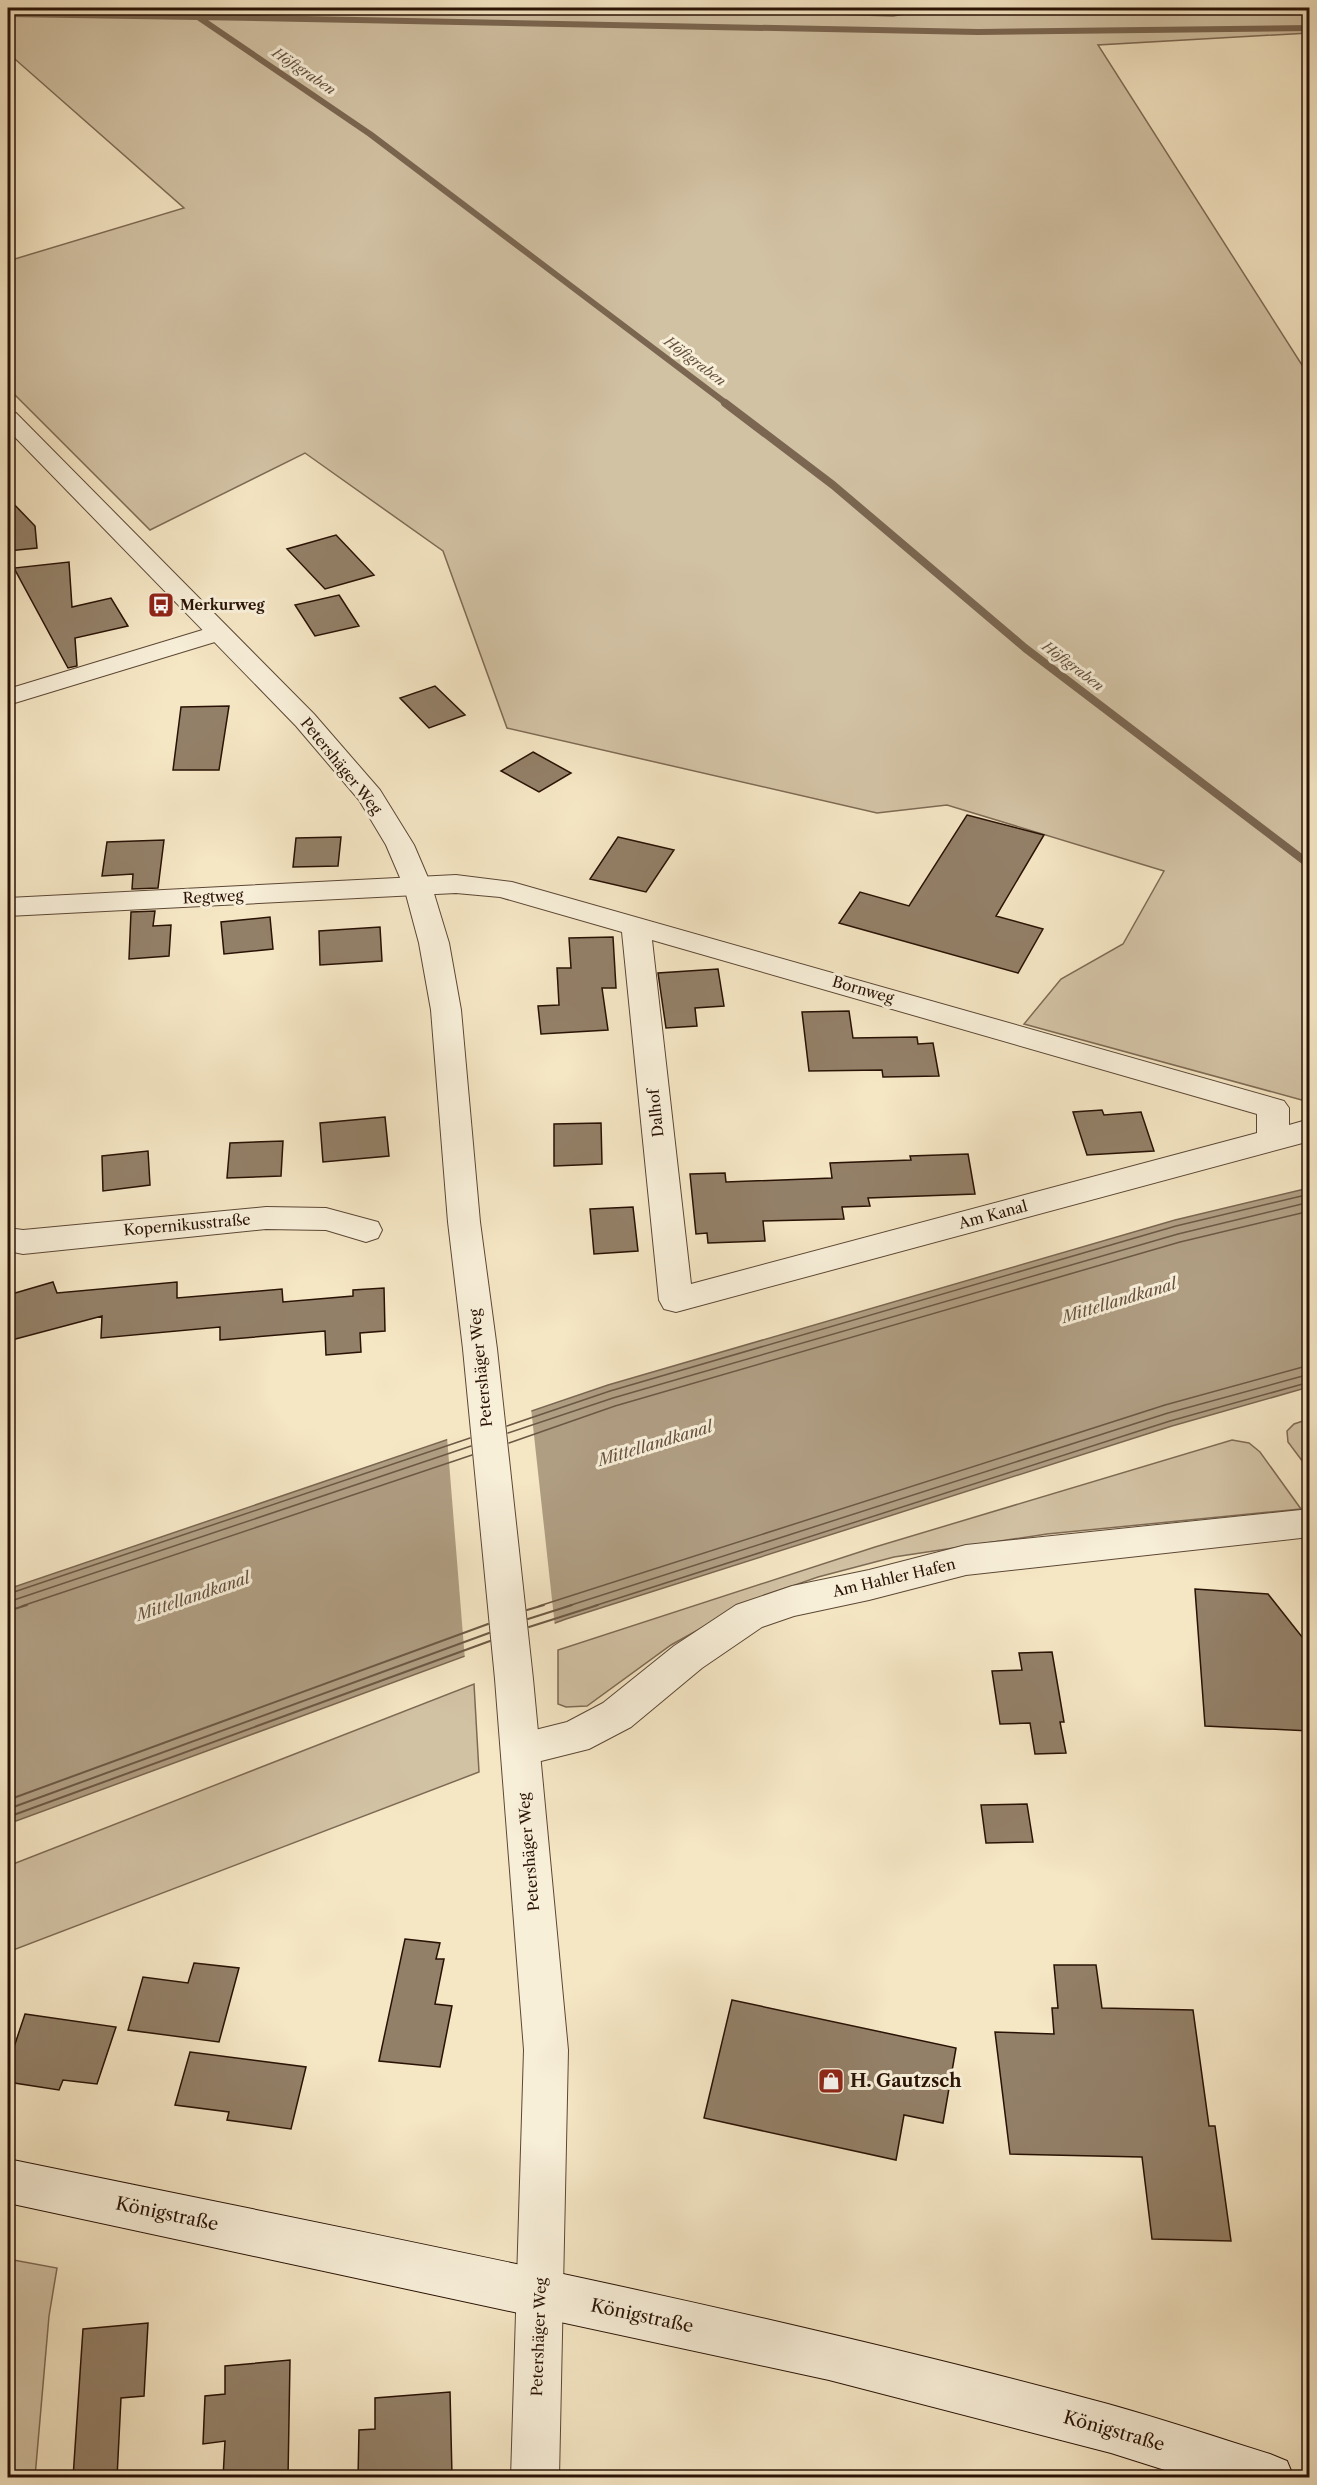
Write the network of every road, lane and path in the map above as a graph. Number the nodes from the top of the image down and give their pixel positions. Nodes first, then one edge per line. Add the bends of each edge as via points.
1 (8, 418) edge
2 (219, 633) junction
3 (8, 697) edge
4 (418, 887) junction
5 (8, 907) edge
6 (636, 926) junction
7 (1310, 1130) edge
8 (1274, 1139) junction
9 (366, 1230) dead end
10 (13, 1245) edge
11 (676, 1300) joint
12 (1310, 1523) edge
13 (521, 1749) junction
14 (8, 2181) edge
15 (540, 2294) junction
16 (535, 2478) edge
17 (1270, 2478) edge

1 - 2 street, Petershäger Weg
2 - 3 street
2 - 4 street, Petershäger Weg via 305,720 369,796 400,845
4 - 5 street, Regtweg
4 - 6 street, Bornweg via 456,884 502,888
4 - 13 street, Petershäger Weg via 434,943 446,1010 464,1222
6 - 8 street, Bornweg via 1273,1107
6 - 11 street, Dalhof
7 - 8 street, Am Kanal
8 - 11 street, Am Kanal
9 - 10 street, Kopernikusstraße via 326,1219 266,1218
12 - 13 street, Am Hahler Hafen via 966,1560 792,1601 749,1616 688,1657 618,1715 575,1737
13 - 15 street, Petershäger Weg via 546,2050
14 - 15 street, Königstraße
15 - 16 street, Petershäger Weg
15 - 17 street, Königstraße via 829,2356 1111,2429

